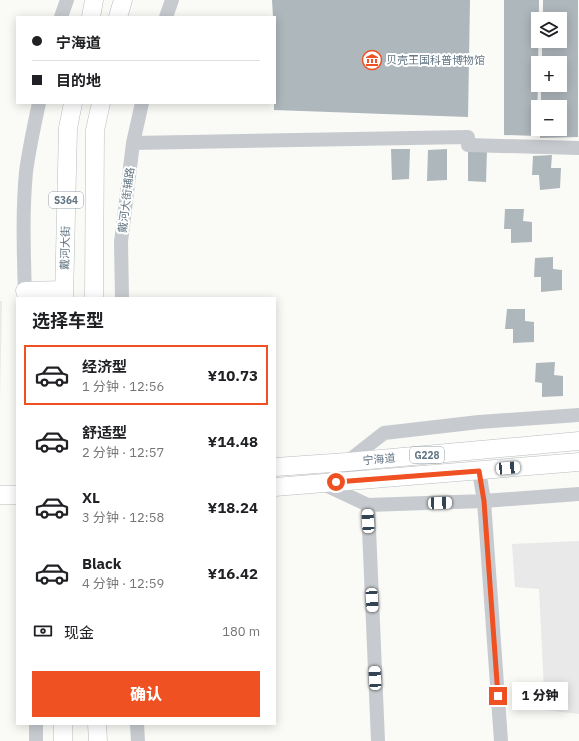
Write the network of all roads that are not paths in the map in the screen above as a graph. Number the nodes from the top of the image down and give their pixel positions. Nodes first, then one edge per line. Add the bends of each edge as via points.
1 (66, 0) edge
2 (94, 0) edge
3 (123, 0) edge
4 (172, 0) edge
5 (61, 16) edge
6 (91, 16) edge
7 (118, 16) edge
8 (166, 16) edge
9 (39, 104) edge
10 (73, 104) edge
11 (100, 104) edge
12 (142, 104) edge
13 (133, 143) junction
14 (579, 148) edge
15 (25, 294) edge
16 (64, 294) edge
17 (94, 297) edge
18 (122, 297) edge
19 (579, 415) edge
20 (579, 441) edge
21 (347, 462) junction
22 (579, 462) edge
23 (276, 467) edge
24 (479, 471) junction
25 (320, 483) junction
26 (276, 487) edge
27 (579, 494) edge
28 (0, 495) edge
29 (16, 495) edge
30 (484, 501) junction
31 (368, 506) junction
32 (36, 725) edge
33 (63, 725) edge
34 (97, 725) edge
35 (137, 725) edge
36 (36, 741) edge
37 (63, 741) edge
38 (98, 741) edge
39 (138, 741) edge
40 (378, 741) edge
41 (501, 741) edge

1 - 5 street
2 - 6 main road
3 - 7 main road
4 - 8 street
9 - 15 street via 26,172
10 - 16 main road, 戴河大街 / S364 via 68,128
11 - 17 main road, S364 via 95,130
12 - 13 street, 戴河大街辅路
13 - 14 street via 468,137 468,145
13 - 18 street, 戴河大街辅路 via 121,242
15 - 16 main road
19 - 21 street via 479,422 384,433
20 - 21 main road, 宁海道 / G228
21 - 23 main road, 宁海道 / G228
22 - 24 main road, 宁海道 / G228
24 - 25 main road, 宁海道 / G228
24 - 30 street
25 - 26 main road, 宁海道 / G228
25 - 31 street
27 - 30 street
28 - 29 main road
30 - 31 street
30 - 41 street
31 - 40 street
32 - 36 street
33 - 37 main road
34 - 38 main road
35 - 39 street

